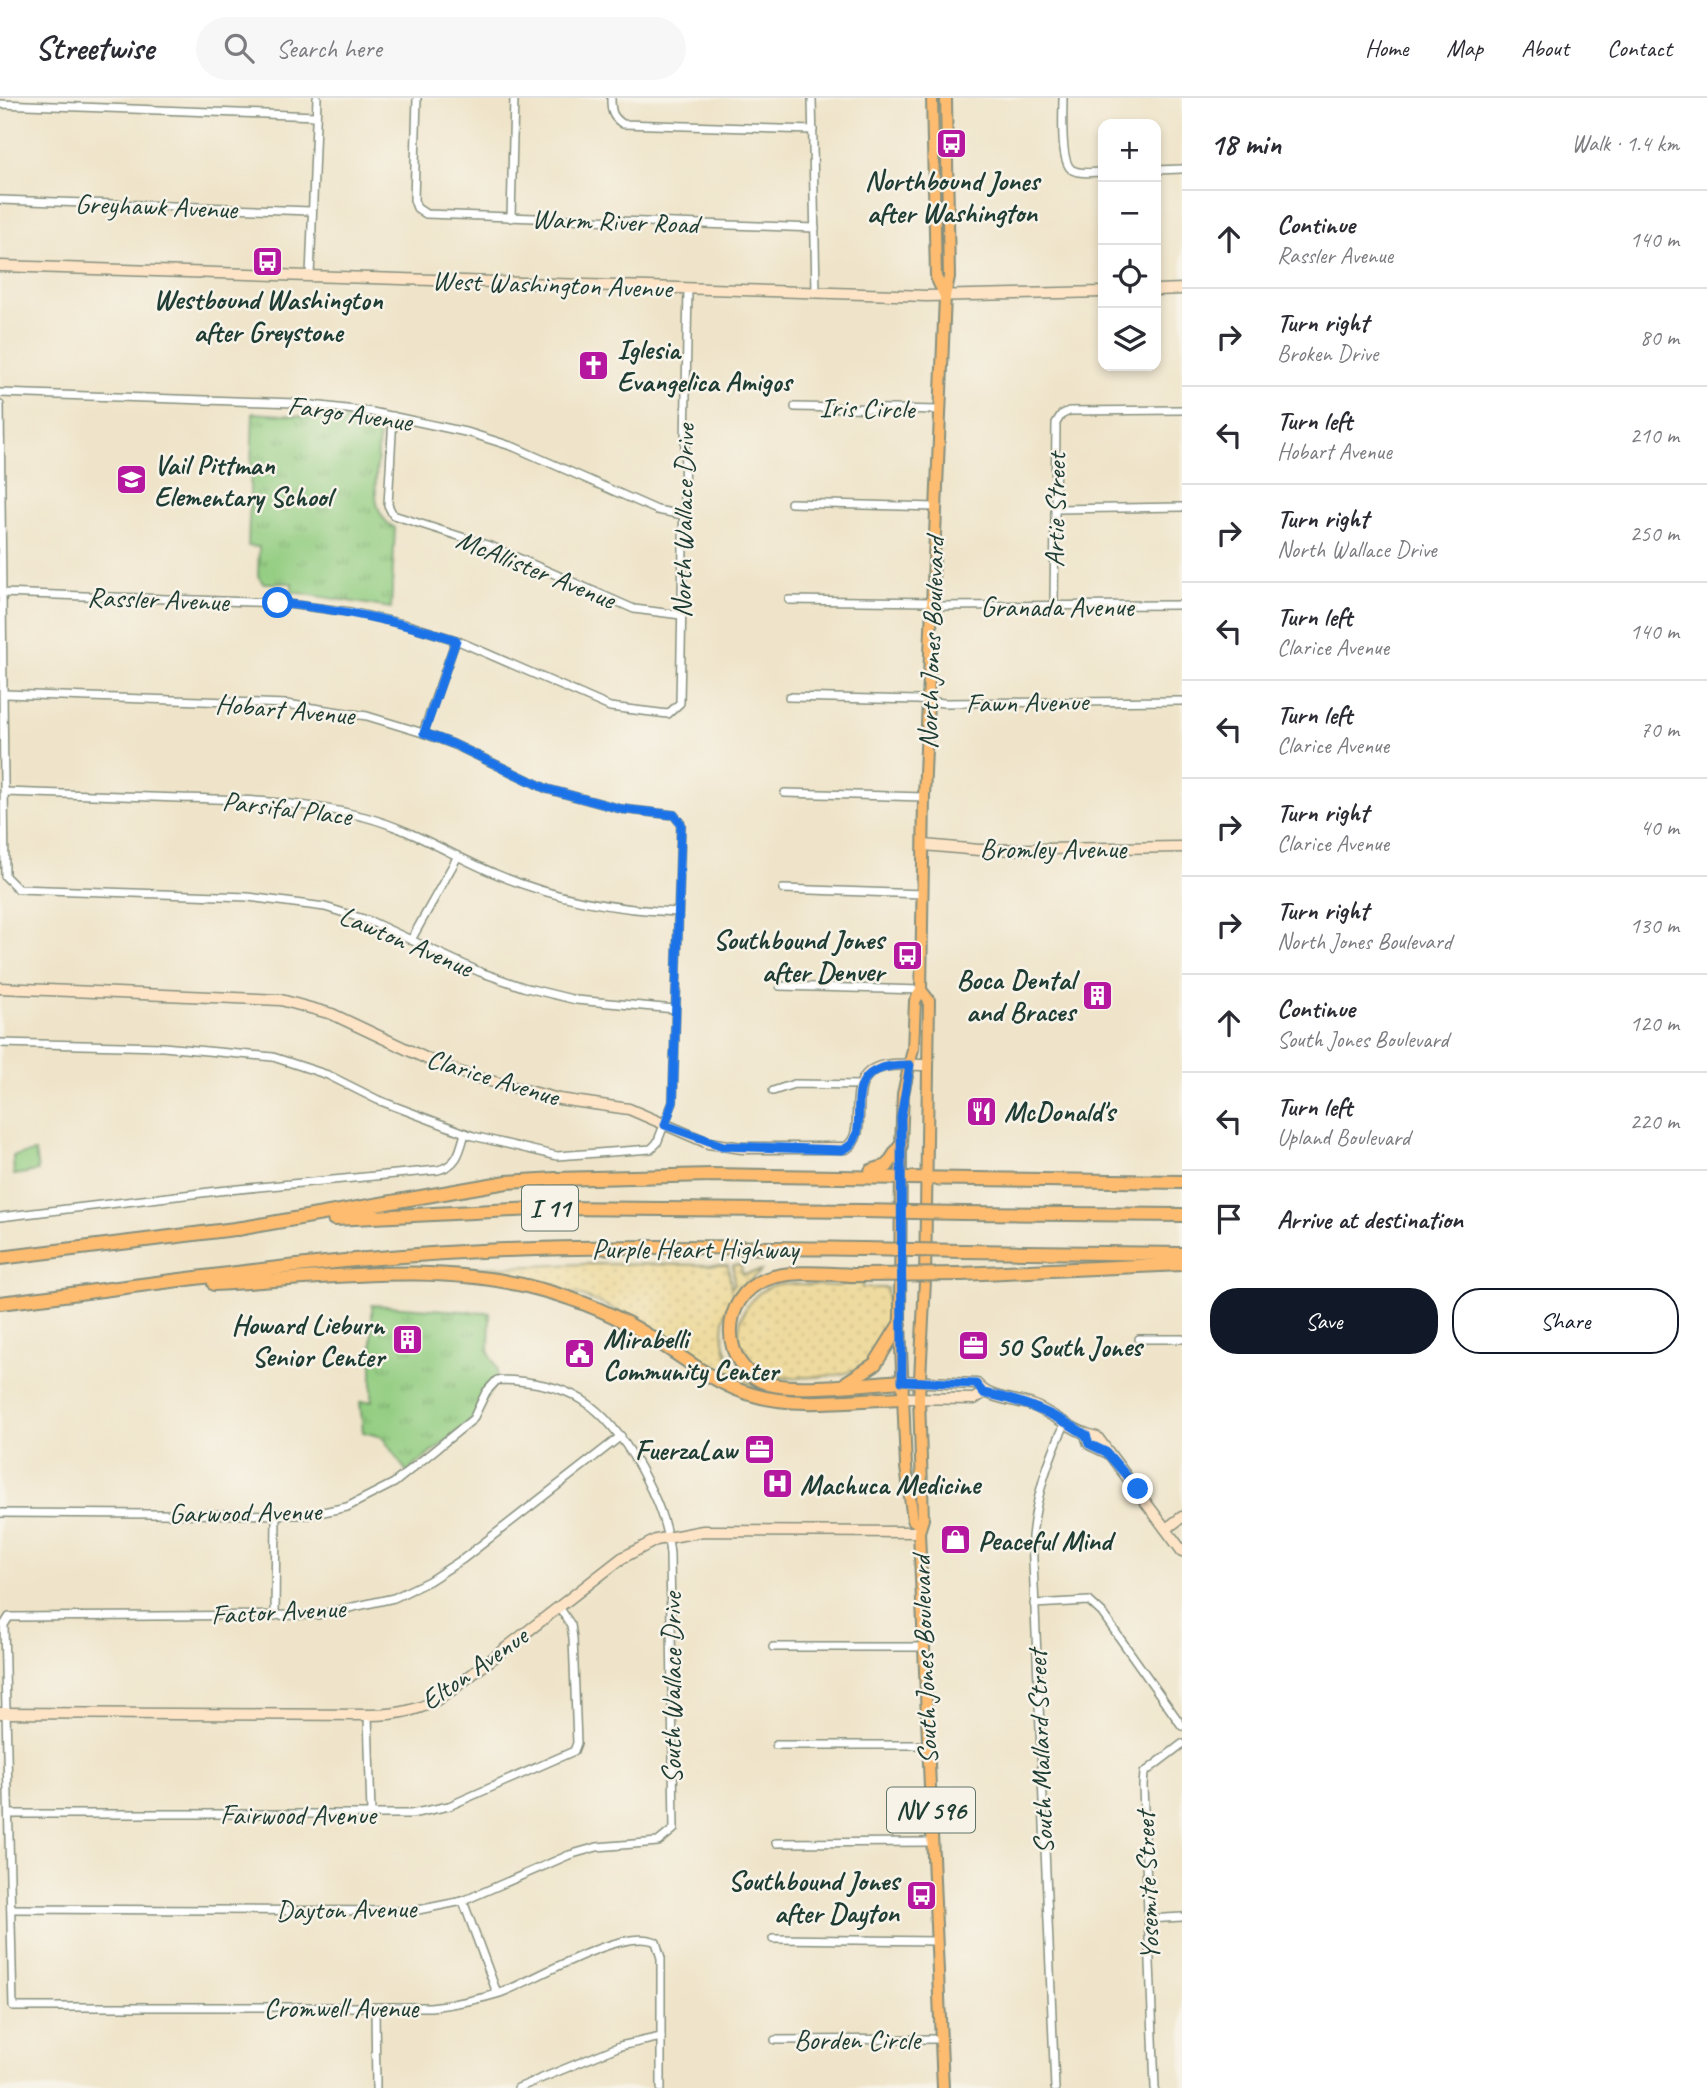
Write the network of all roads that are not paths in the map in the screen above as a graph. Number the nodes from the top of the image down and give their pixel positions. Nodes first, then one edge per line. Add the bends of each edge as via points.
1 (317, 98) edge
2 (417, 98) edge
3 (514, 98) edge
4 (611, 98) edge
5 (812, 98) edge
6 (932, 98) edge
7 (946, 98) edge
8 (1063, 98) edge
9 (0, 104) edge
10 (316, 116) junction
11 (813, 130) junction
12 (1182, 169) edge
13 (1161, 170) edge
14 (1098, 172) edge
15 (0, 200) edge
16 (311, 211) junction
17 (511, 218) junction
18 (815, 228) junction
19 (0, 266) edge
20 (310, 276) junction
21 (688, 288) junction
22 (1182, 289) edge
23 (1161, 290) edge
24 (816, 292) junction
25 (1098, 292) edge
26 (945, 296) junction
27 (0, 393) edge
28 (0, 405) edge
29 (795, 407) dead end
30 (940, 410) junction
31 (1182, 410) edge
32 (393, 416) junction
33 (791, 503) dead end
34 (936, 507) junction
35 (1182, 508) edge
36 (1056, 509) junction
37 (683, 515) junction
38 (1, 593) edge
39 (789, 600) dead end
40 (932, 604) junction
41 (1182, 605) edge
42 (1054, 606) junction
43 (681, 615) junction
44 (456, 640) junction
45 (5, 694) junction
46 (789, 697) dead end
47 (929, 701) junction
48 (1182, 701) edge
49 (675, 710) joint
50 (424, 733) junction
51 (5, 792) junction
52 (785, 793) dead end
53 (924, 797) junction
54 (924, 845) junction
55 (1182, 847) edge
56 (458, 856) junction
57 (783, 889) dead end
58 (923, 894) junction
59 (677, 912) junction
60 (411, 940) junction
61 (780, 986) dead end
62 (0, 988) edge
63 (921, 990) junction
64 (675, 1009) junction
65 (0, 1043) edge
66 (910, 1065) junction
67 (928, 1065) junction
68 (861, 1085) junction
69 (773, 1091) dead end
70 (665, 1125) junction
71 (465, 1133) junction
72 (901, 1145) junction
73 (862, 1177) junction
74 (901, 1177) junction
75 (928, 1178) junction
76 (1182, 1182) edge
77 (1182, 1215) edge
78 (0, 1217) edge
79 (237, 1229) junction
80 (900, 1230) joint
81 (927, 1230) joint
82 (1182, 1254) edge
83 (0, 1258) edge
84 (1182, 1264) edge
85 (116, 1288) junction
86 (0, 1303) edge
87 (900, 1324) junction
88 (1139, 1339) dead end
89 (1182, 1339) edge
90 (902, 1381) junction
91 (920, 1382) junction
92 (840, 1384) junction
93 (486, 1392) joint
94 (983, 1393) junction
95 (903, 1398) junction
96 (919, 1398) junction
97 (1066, 1422) junction
98 (621, 1436) junction
99 (0, 1513) edge
100 (276, 1515) junction
101 (1182, 1517) edge
102 (919, 1529) junction
103 (1166, 1529) junction
104 (668, 1536) junction
105 (1182, 1551) edge
106 (1034, 1604) junction
107 (559, 1607) junction
108 (275, 1616) junction
109 (773, 1647) dead end
110 (924, 1647) junction
111 (3, 1713) edge
112 (369, 1715) junction
113 (1182, 1726) edge
114 (1182, 1744) edge
115 (776, 1745) dead end
116 (929, 1745) junction
117 (9, 1814) junction
118 (370, 1814) junction
119 (668, 1837) joint
120 (932, 1842) junction
121 (776, 1843) dead end
122 (463, 1901) junction
123 (11, 1909) junction
124 (1182, 1917) edge
125 (1148, 1919) junction
126 (773, 1939) dead end
127 (936, 1941) junction
128 (497, 1993) junction
129 (375, 2008) junction
130 (661, 2037) junction
131 (940, 2039) junction
132 (775, 2040) dead end
133 (376, 2088) edge
134 (518, 2088) edge
135 (661, 2088) edge
136 (943, 2088) edge
137 (1055, 2088) edge
138 (1155, 2088) edge

1 - 10 street
2 - 17 street, Warm River Road via 417,208 426,214
3 - 17 street
4 - 11 street via 615,120 623,124
5 - 11 street
6 - 26 main road, North Jones Boulevard via 936,277
7 - 26 main road, North Jones Boulevard via 949,277
8 - 14 street via 1065,159 1079,172
9 - 10 street
10 - 16 street
11 - 18 street
12 - 13 street
15 - 16 street, Greyhawk Avenue
16 - 20 street
17 - 18 street, Warm River Road
18 - 24 street
19 - 20 street, West Washington Avenue
20 - 21 street, West Washington Avenue
21 - 24 street, West Washington Avenue
21 - 37 street, North Wallace Drive
22 - 23 street
24 - 26 street, West Washington Avenue
25 - 26 street, West Washington Avenue
26 - 30 main road, North Jones Boulevard
27 - 32 street, Fargo Avenue via 295,403
28 - 38 street
29 - 30 street, Iris Circle
30 - 34 main road, North Jones Boulevard
31 - 36 street, Artie Street via 1069,411 1061,415 1056,422
32 - 37 street, Fargo Avenue via 514,447 657,510
32 - 43 street, McAllister Avenue via 388,505 393,515 493,547 634,609
33 - 34 street
34 - 40 main road, North Jones Boulevard
35 - 36 street
36 - 42 street, Artie Street
37 - 43 street, North Wallace Drive
38 - 44 street, Rassler Avenue via 310,606 408,625
38 - 45 street
39 - 40 street, Granada Avenue
40 - 42 street, Granada Avenue
40 - 47 main road, North Jones Boulevard
41 - 42 street, Granada Avenue
43 - 49 street, North Wallace Drive via 680,703
44 - 49 street, Rassler Avenue via 610,706 658,715
44 - 50 street
45 - 50 street, Hobart Avenue via 286,704 367,716
45 - 51 street
46 - 47 street, Fawn Avenue
47 - 48 street, Fawn Avenue
47 - 53 main road, North Jones Boulevard
50 - 59 street, Hobart Avenue via 547,789 621,809 674,815 681,824
51 - 56 street, Parsifal Place via 264,800 318,807 367,817
51 - 60 street, Lawton Avenue via 5,876 18,889 291,901 370,921
52 - 53 street
53 - 54 main road, North Jones Boulevard
54 - 55 street, Bromley Avenue via 979,849
54 - 58 main road, North Jones Boulevard
56 - 59 street, Parsifal Place via 579,902
56 - 60 street
57 - 58 street
58 - 63 main road, North Jones Boulevard
59 - 64 street
60 - 64 street, Lawton Avenue via 480,972 576,1000
61 - 63 street
62 - 70 street, Clarice Avenue via 281,1000 332,1014 471,1076 629,1110
63 - 66 main road, North Jones Boulevard via 915,1001
63 - 67 main road, North Jones Boulevard via 929,1000
64 - 70 street via 673,1102
65 - 71 street via 163,1047 273,1056 328,1074 378,1100
66 - 67 street
66 - 68 street via 881,1066
66 - 72 main road, North Jones Boulevard / NV 596 via 903,1094
67 - 75 main road, North Jones Boulevard / NV 596
68 - 69 street via 794,1084
68 - 70 street, Clarice Avenue via 856,1136 842,1150 723,1146
70 - 71 street via 657,1143 642,1152 569,1157 520,1150
71 - 78 street via 457,1160 438,1170
72 - 73 highway via 887,1166
72 - 74 main road, North Jones Boulevard / NV 596
73 - 74 highway
73 - 79 highway via 696,1174 513,1182
74 - 75 highway
74 - 80 main road, North Jones Boulevard / NV 596
75 - 76 highway
75 - 81 main road, North Jones Boulevard / NV 596
77 - 79 highway, Purple Heart Highway / I 11, bridge via 515,1209
79 - 83 highway, Purple Heart Highway / I 11
80 - 87 main road, South Jones Boulevard / NV 596
81 - 91 main road, South Jones Boulevard / NV 596
82 - 85 highway, Purple Heart Highway / I 11, bridge via 644,1246 511,1249 386,1257
84 - 92 highway, bridge via 771,1277 746,1292 732,1318 733,1348 741,1364 755,1377 776,1385
85 - 86 highway, Purple Heart Highway / I 11
85 - 95 highway via 424,1274 492,1279 543,1290 603,1311 717,1380 752,1395 798,1402
87 - 90 main road, South Jones Boulevard / NV 596
87 - 92 highway via 875,1364
88 - 89 street
90 - 91 street
90 - 92 highway
90 - 95 main road, South Jones Boulevard / NV 596
91 - 94 street via 976,1384
91 - 96 main road, South Jones Boulevard / NV 596
93 - 98 street, South Wallace Drive via 497,1380 547,1384 589,1403
93 - 100 street, Garwood Avenue via 473,1419 370,1498 327,1512
94 - 96 street via 974,1399
94 - 97 street via 1028,1404
95 - 96 street
95 - 102 main road, South Jones Boulevard / NV 596 via 907,1481 913,1520
96 - 102 main road, South Jones Boulevard / NV 596 via 923,1520
97 - 103 street via 1086,1435 1089,1444 1106,1452
97 - 106 street, South Mallard Street via 1047,1463 1034,1509
98 - 104 street, South Wallace Drive via 654,1494
98 - 108 street, Factor Avenue via 429,1581 394,1598 357,1608
99 - 100 street, Garwood Avenue
100 - 108 street
101 - 103 street
102 - 104 street, Elton Avenue via 703,1531
102 - 110 main road, South Jones Boulevard / NV 596
103 - 105 street
104 - 107 street, Elton Avenue via 634,1549
104 - 119 street, South Wallace Drive via 674,1829
106 - 113 street via 1090,1601
106 - 137 street, South Mallard Street
107 - 112 street, Elton Avenue via 436,1702 408,1712
107 - 118 street, Fairwood Avenue via 571,1625 574,1650 577,1743 573,1751 449,1806 411,1814
108 - 111 street, Factor Avenue via 9,1617 4,1625
109 - 110 street
110 - 116 main road, South Jones Boulevard / NV 596
111 - 112 street, Elton Avenue
111 - 117 street
112 - 118 street
114 - 125 street, Yosemite Street via 1144,1773
115 - 116 street
116 - 120 main road, South Jones Boulevard / NV 596
117 - 118 street, Fairwood Avenue
117 - 123 street
119 - 122 street, Dayton Avenue via 659,1843 626,1843 569,1855
120 - 121 street
120 - 127 main road, South Jones Boulevard / NV 596
122 - 123 street, Dayton Avenue via 384,1912
122 - 128 street
123 - 129 street, Cromwell Avenue via 13,2007
124 - 125 street
125 - 138 street, Yosemite Street
126 - 127 street
127 - 131 main road, South Jones Boulevard / NV 596
128 - 129 street, Cromwell Avenue via 431,2007
128 - 130 street, Cromwell Avenue via 609,1945 648,1938 656,1942 661,1958
129 - 133 street
130 - 134 street via 620,2046
130 - 135 street
131 - 132 street, Borden Circle
131 - 136 main road, South Jones Boulevard / NV 596

